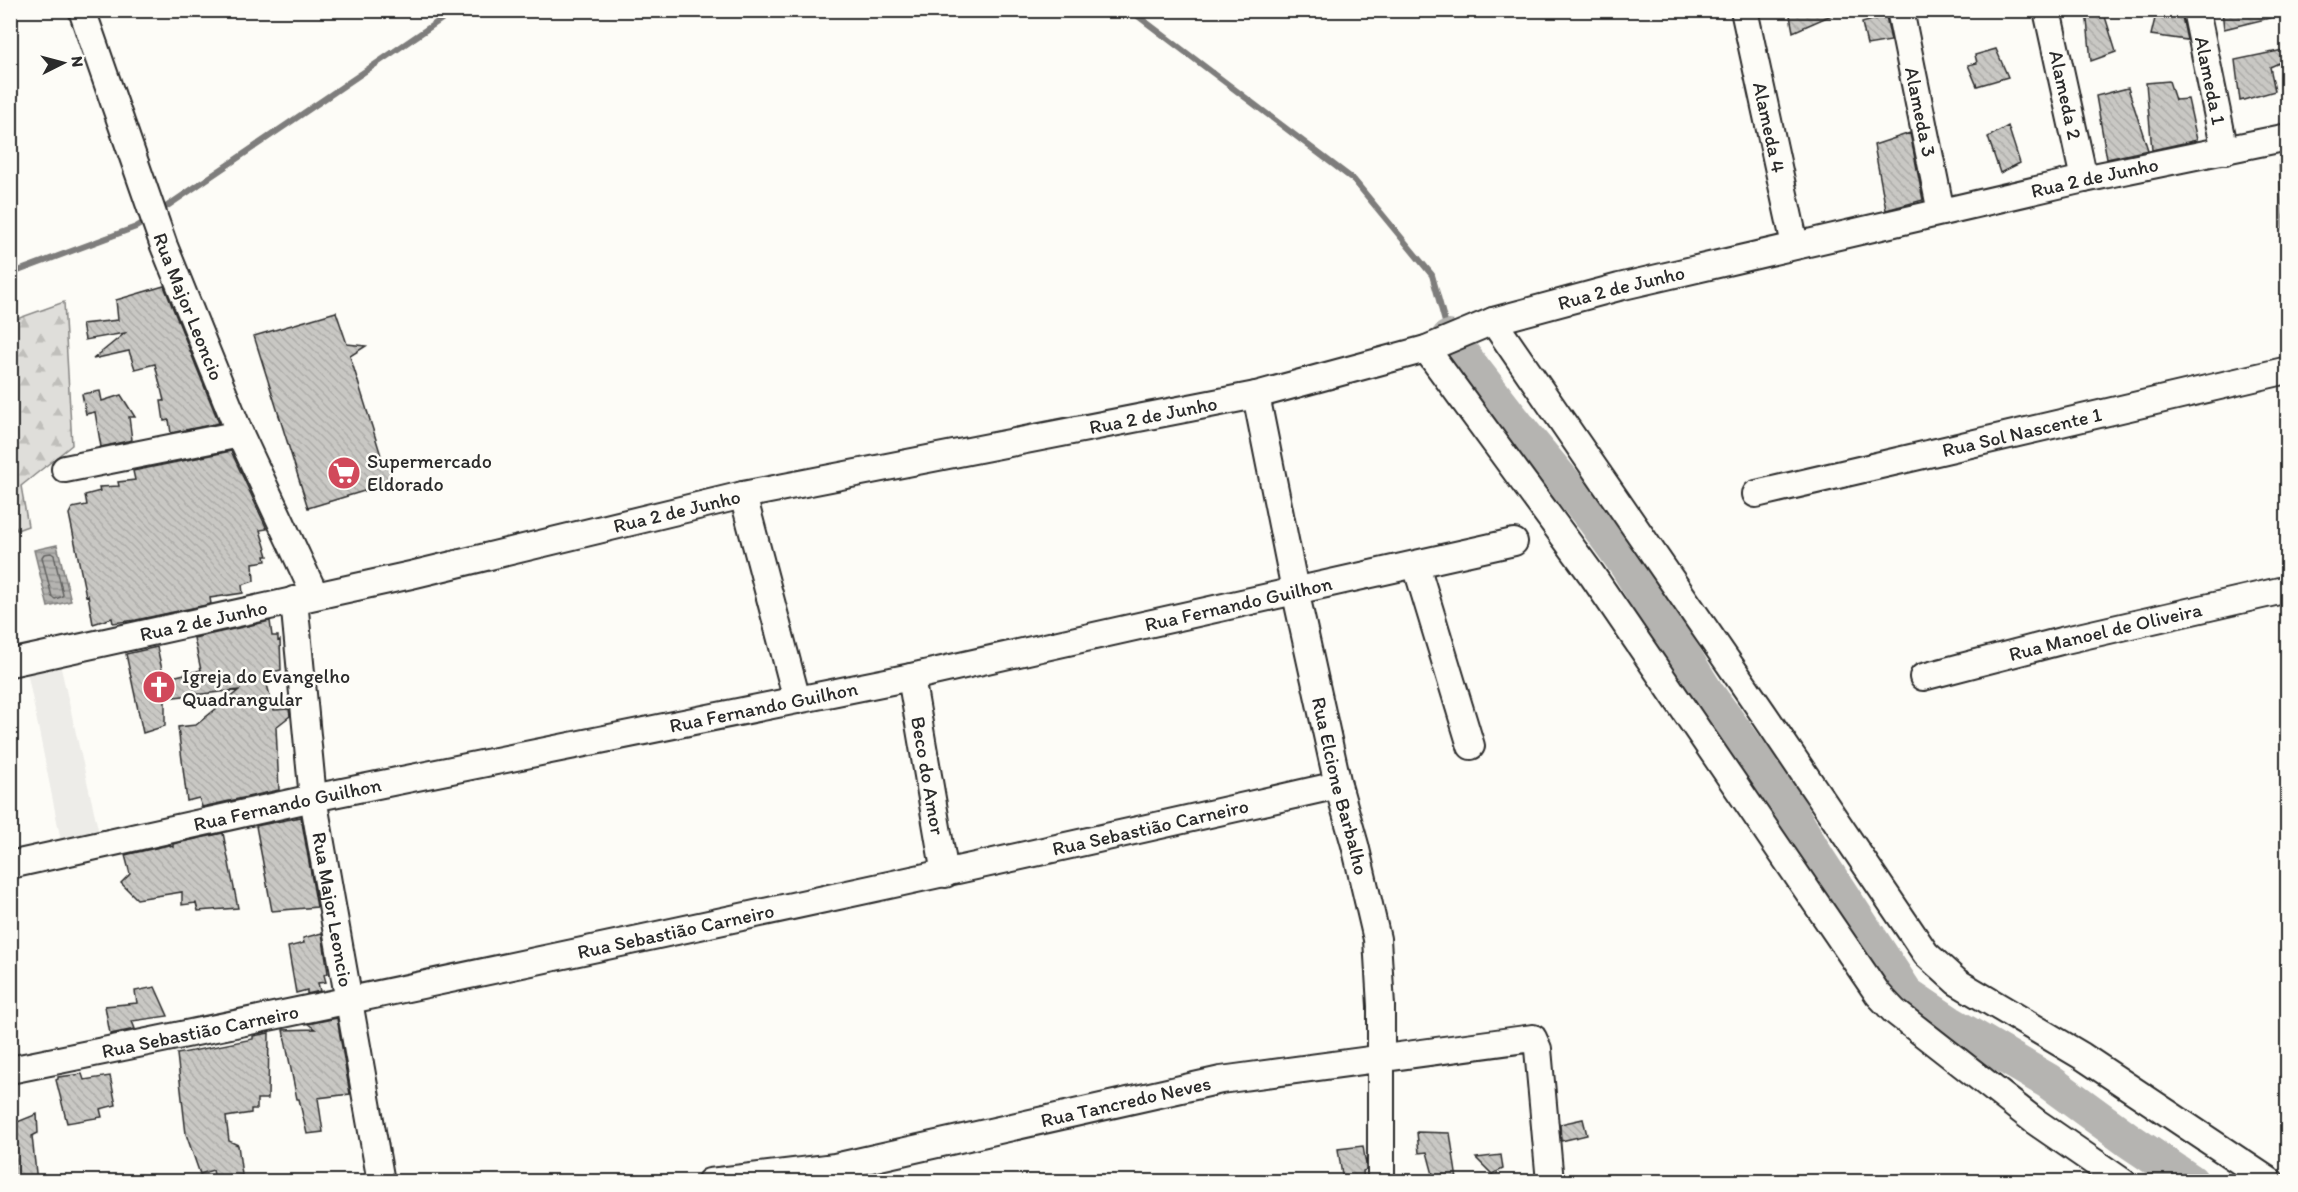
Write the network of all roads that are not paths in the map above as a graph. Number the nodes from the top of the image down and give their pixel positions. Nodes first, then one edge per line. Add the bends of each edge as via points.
1 (82, 10) edge
2 (1744, 10) edge
3 (1899, 10) edge
4 (2046, 10) edge
5 (2196, 10) edge
6 (2288, 137) edge
7 (2225, 151) junction
8 (2084, 179) junction
9 (1941, 212) junction
10 (1795, 245) junction
11 (1492, 321) junction
12 (1426, 349) junction
13 (2288, 370) edge
14 (1256, 395) junction
15 (240, 434) junction
16 (65, 470) dead end
17 (1756, 494) dead end
18 (743, 495) junction
19 (1514, 542) dead end
20 (1416, 565) junction
21 (2288, 589) edge
22 (1295, 591) junction
23 (305, 598) junction
24 (10, 663) edge
25 (911, 677) junction
26 (1923, 677) dead end
27 (797, 700) junction
28 (1471, 746) dead end
29 (1338, 785) junction
30 (313, 798) junction
31 (10, 865) edge
32 (945, 874) junction
33 (350, 1001) junction
34 (1380, 1058) junction
35 (10, 1070) edge
36 (837, 1174) edge
37 (381, 1182) edge
38 (710, 1182) edge
39 (1381, 1182) edge
40 (1550, 1182) edge
41 (2123, 1182) edge
42 (2271, 1182) edge

1 - 15 street, Rua Major Leoncio via 165,246
2 - 10 street, Alameda 4
3 - 9 street, Alameda 3
4 - 8 street, Alameda 2
5 - 7 street, Alameda 1
6 - 7 street, Rua 2 de Junho
7 - 8 street, Rua 2 de Junho
8 - 9 street, Rua 2 de Junho
9 - 10 street, Rua 2 de Junho
10 - 11 street, Rua 2 de Junho
11 - 12 street, Rua 2 de Junho
11 - 42 street via 1926,954 1957,982 2082,1056
12 - 14 street, Rua 2 de Junho
12 - 41 street via 1592,575 1878,994 1894,1011 2036,1122
13 - 17 street, Rua Sol Nascente 1
14 - 18 street, Rua 2 de Junho
14 - 22 street, Rua Elcione Barbalho
15 - 16 street
15 - 23 street, Rua Major Leoncio
18 - 23 street, Rua 2 de Junho
18 - 27 street
19 - 20 street, Rua Fernando Guilhon
20 - 22 street, Rua Fernando Guilhon
20 - 28 street
21 - 26 street, Rua Manoel de Oliveira
22 - 25 street, Rua Fernando Guilhon
22 - 29 street, Rua Elcione Barbalho
23 - 24 street, Rua 2 de Junho
23 - 30 street, Rua Major Leoncio
25 - 27 street, Rua Fernando Guilhon
25 - 32 street, Beco do Amor
27 - 30 street, Rua Fernando Guilhon
29 - 32 street, Rua Sebastião Carneiro
29 - 34 street, Rua Elcione Barbalho via 1377,939
30 - 31 street, Rua Fernando Guilhon
30 - 33 street, Rua Major Leoncio
32 - 33 street, Rua Sebastião Carneiro
33 - 35 street, Rua Sebastião Carneiro
33 - 37 street, Rua Major Leoncio
34 - 36 street, Rua Tancredo Neves via 1221,1080
34 - 39 street, Rua Elcione Barbalho
34 - 40 street, Rua Tancredo Neves via 1533,1038 1538,1049
36 - 38 street, Rua Tancredo Neves

